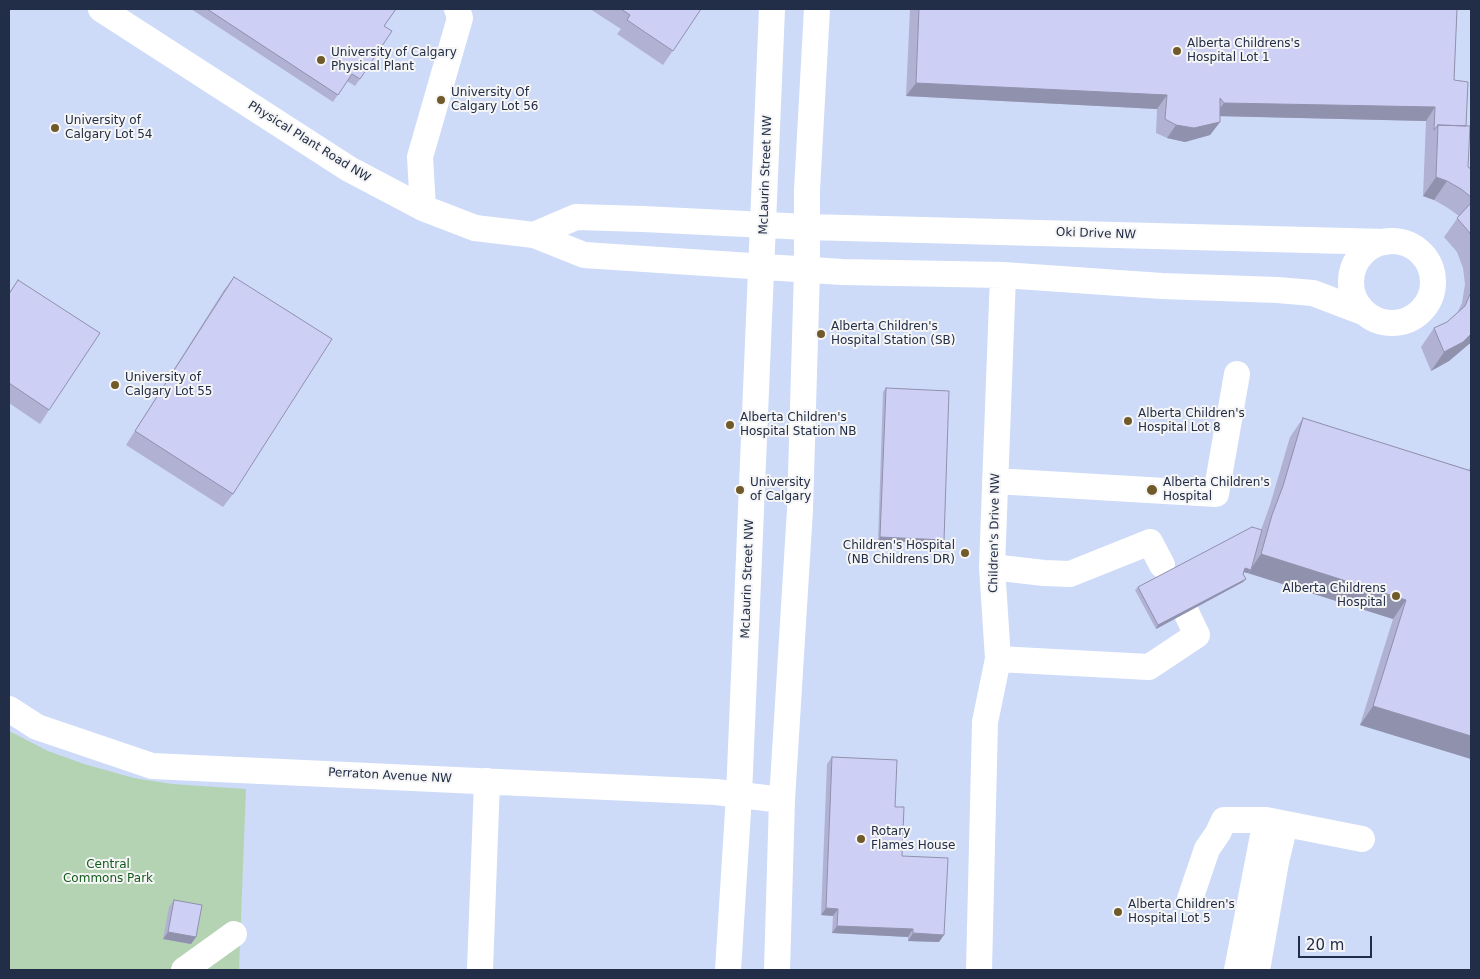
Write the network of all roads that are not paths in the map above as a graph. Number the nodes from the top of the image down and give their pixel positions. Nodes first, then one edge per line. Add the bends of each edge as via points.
1 (101, 9) edge
2 (772, 9) edge
3 (817, 9) edge
4 (459, 14) edge
5 (423, 208) junction
6 (764, 224) junction
7 (807, 227) junction
8 (534, 235) junction
9 (1385, 242) junction
10 (762, 266) junction
11 (808, 270) junction
12 (1003, 275) junction
13 (1363, 312) junction
14 (1237, 374) dead end
15 (995, 481) junction
16 (1162, 565) dead end
17 (992, 567) junction
18 (1186, 612) edge
19 (998, 659) junction
20 (9, 709) edge
21 (487, 780) junction
22 (739, 795) junction
23 (782, 800) junction
24 (1276, 822) junction
25 (1362, 839) dead end
26 (1190, 899) dead end
27 (234, 934) dead end
28 (184, 970) edge
29 (480, 970) edge
30 (728, 970) edge
31 (776, 970) edge
32 (979, 970) edge
33 (1237, 970) edge
34 (1257, 970) edge

1 - 5 street, Physical Plant Road NW via 349,169
2 - 6 street, McLaurin Street NW
3 - 7 street
4 - 5 street via 420,156
5 - 8 street, Physical Plant Road NW via 475,228
6 - 7 street, Oki Drive NW
6 - 8 street, Physical Plant Road NW via 576,217
6 - 10 street, McLaurin Street NW
7 - 9 street, Oki Drive NW
7 - 11 street
8 - 10 street, Physical Plant Road NW via 584,255
9 - 13 street via 1362,254 1350,276 1354,301
9 - 13 street via 1399,241 1412,246 1423,256 1433,281 1431,295 1415,317 1402,323 1388,324
10 - 11 street, Physical Plant Road NW
10 - 22 street, McLaurin Street NW
11 - 12 street
11 - 23 street via 800,510
12 - 13 street via 1313,293
12 - 15 street, Children's Drive NW
14 - 15 street via 1216,494
15 - 17 street, Children's Drive NW
16 - 17 street via 1150,542 1070,574
17 - 19 street, Children's Drive NW
18 - 19 street via 1197,635 1148,666
19 - 32 street, Children's Drive NW via 985,722
20 - 21 street, Perraton Avenue NW via 37,727 152,766
21 - 22 street, Perraton Avenue NW
21 - 29 street
22 - 23 street, Perraton Avenue NW
22 - 30 street, McLaurin Street NW
23 - 31 street
24 - 25 street
24 - 26 street via 1224,820 1207,849
24 - 33 street
24 - 34 street via 1276,862
27 - 28 street

